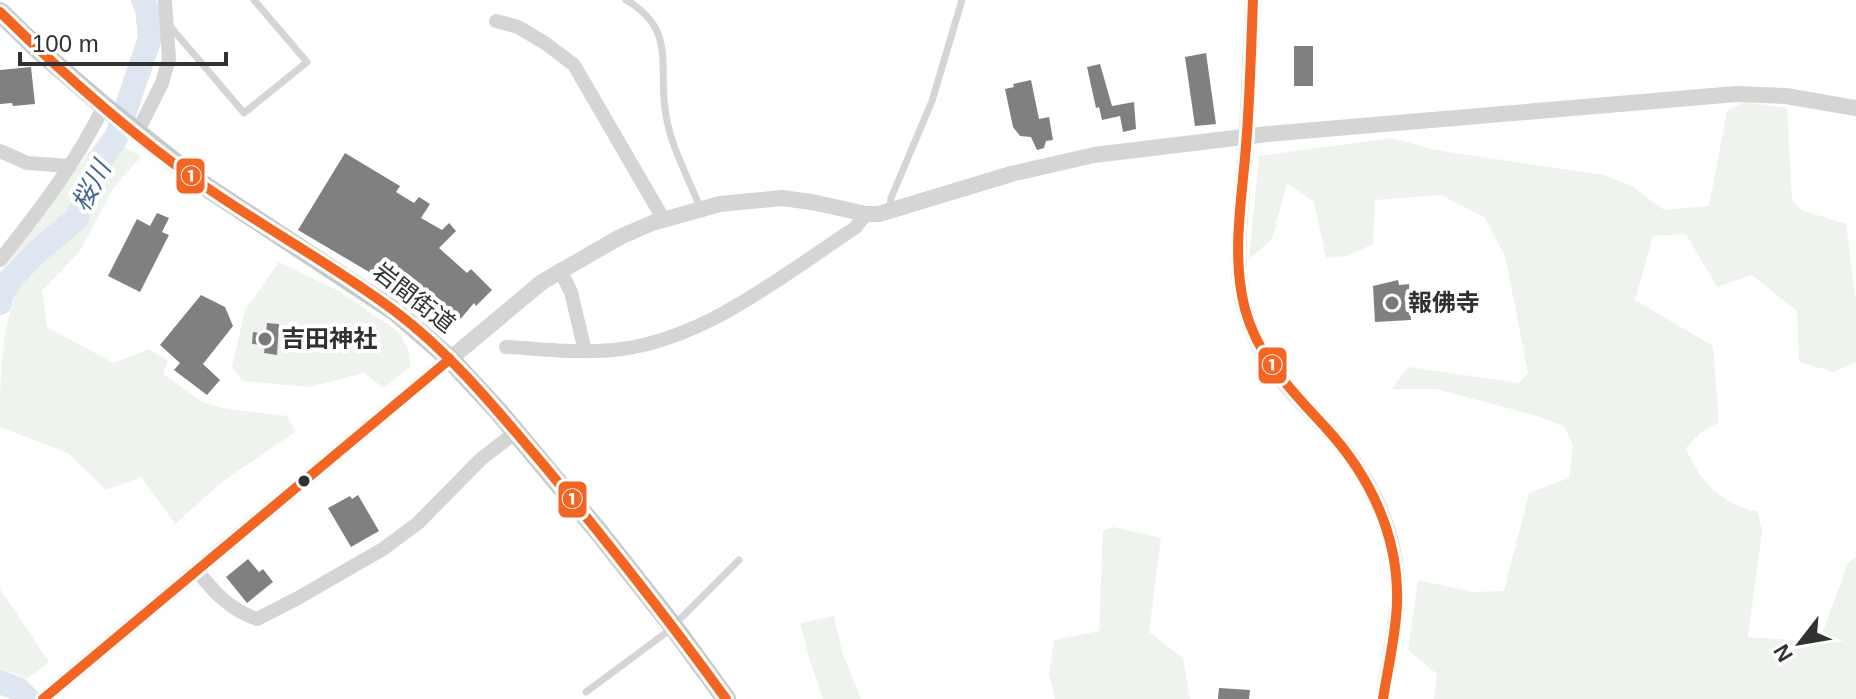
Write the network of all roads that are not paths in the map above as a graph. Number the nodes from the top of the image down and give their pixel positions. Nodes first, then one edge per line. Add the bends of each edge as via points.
1 (165, 0) edge
2 (254, 0) edge
3 (626, 0) edge
4 (962, 0) edge
5 (1253, 0) edge
6 (0, 12) edge
7 (496, 21) dead end
8 (167, 22) junction
9 (1856, 108) edge
10 (107, 109) junction
11 (134, 131) junction
12 (1246, 137) junction
13 (0, 151) edge
14 (70, 166) junction
15 (700, 209) junction
16 (890, 212) junction
17 (866, 214) junction
18 (664, 220) junction
19 (0, 260) edge
20 (560, 270) junction
21 (506, 347) dead end
22 (585, 351) junction
23 (450, 359) junction
24 (516, 432) junction
25 (739, 560) dead end
26 (197, 571) junction
27 (673, 626) junction
28 (586, 692) dead end
29 (43, 699) edge
30 (726, 699) edge
31 (1383, 699) edge

1 - 8 street
2 - 8 lane via 307,62 244,113
3 - 15 lane via 653,20 663,50 665,115
4 - 16 lane via 932,101 891,198
5 - 12 street
6 - 10 main road, 岩間街道
7 - 18 street via 518,27 574,65
8 - 11 street via 169,59 162,83
9 - 12 street via 1786,96 1703,96
10 - 11 main road, 岩間街道
10 - 14 street
11 - 23 main road, 岩間街道 via 202,184 396,312
12 - 16 street via 1094,155 1011,174
12 - 31 street via 1244,307 1276,376 1355,462 1380,506 1395,561 1397,606
13 - 14 street via 27,163
14 - 19 street
15 - 17 street via 782,198
15 - 18 street
16 - 17 street
17 - 22 street via 846,234 696,326 639,345
18 - 20 street
20 - 22 street via 571,292
20 - 23 street
21 - 22 street
23 - 24 main road, 岩間街道
23 - 26 street
24 - 26 street via 383,549 257,619 222,601
24 - 27 main road, 岩間街道
25 - 27 lane
26 - 29 street
27 - 28 lane
27 - 30 main road, 岩間街道

